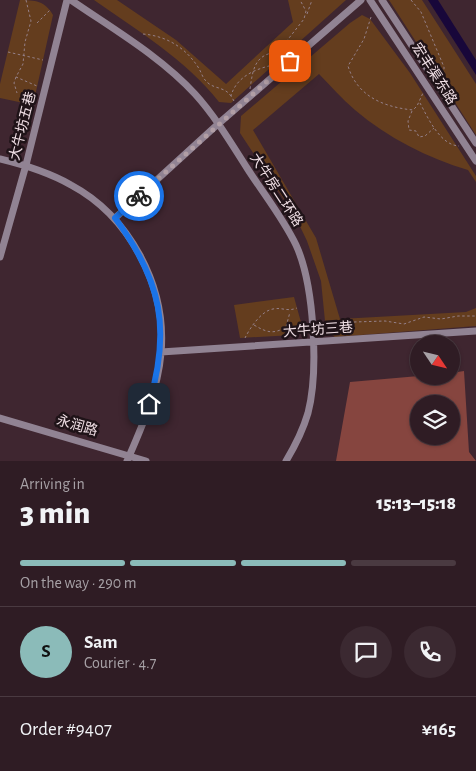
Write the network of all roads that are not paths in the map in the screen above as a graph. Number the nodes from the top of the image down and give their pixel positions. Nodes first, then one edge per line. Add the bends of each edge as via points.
1 (67, 0) edge
2 (71, 0) edge
3 (361, 0) edge
4 (370, 0) edge
5 (382, 0) edge
6 (218, 124) junction
7 (476, 143) edge
8 (0, 159) edge
9 (476, 161) edge
10 (26, 165) junction
11 (115, 218) junction
12 (0, 257) edge
13 (476, 332) edge
14 (313, 342) junction
15 (161, 352) junction
16 (0, 418) edge
17 (129, 458) edge
18 (146, 461) edge
19 (286, 461) edge

1 - 10 street, 大牛坊五巷
2 - 6 street, 大牛房二环路 via 165,65 195,94
3 - 6 street
4 - 9 street, 宏丰渠东路
5 - 7 street, 宏丰渠东路
6 - 11 street
6 - 14 street, 大牛房二环路 via 295,244 309,291
8 - 10 street
10 - 11 street via 73,185
10 - 12 street, 大牛坊五巷
11 - 15 street via 136,249 150,278 158,306
13 - 14 street, 大牛坊三巷
14 - 15 street, 大牛坊三巷
14 - 19 street, 大牛房二环路 via 308,412
15 - 17 street via 149,404
16 - 17 street, 永润路
17 - 18 street, 永润路

